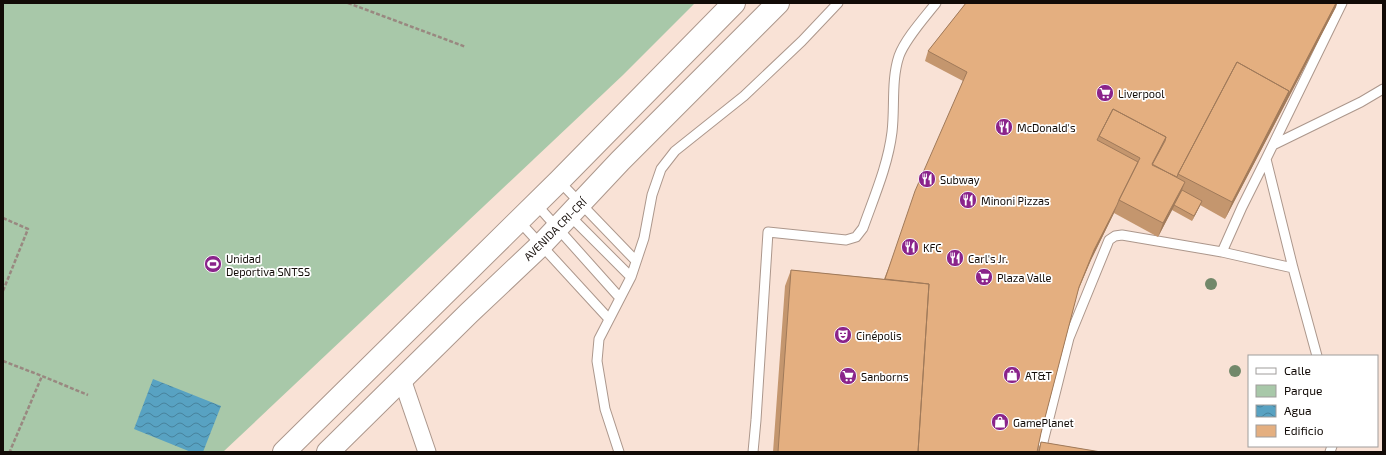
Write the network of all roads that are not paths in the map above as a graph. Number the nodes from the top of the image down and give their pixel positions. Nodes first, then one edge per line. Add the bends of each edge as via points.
1 (734, 3) edge
2 (778, 3) edge
3 (838, 3) edge
4 (936, 3) edge
5 (1342, 3) edge
6 (1383, 89) edge
7 (649, 91) junction
8 (1273, 145) junction
9 (1266, 159) junction
10 (620, 162) junction
11 (559, 181) junction
12 (536, 204) junction
13 (569, 216) junction
14 (519, 221) junction
15 (542, 244) junction
16 (1222, 252) junction
17 (636, 261) junction
18 (1293, 268) junction
19 (631, 277) junction
20 (620, 298) junction
21 (609, 319) junction
22 (1317, 355) edge
23 (402, 379) junction
24 (284, 452) edge
25 (328, 452) edge
26 (428, 452) edge
27 (619, 452) edge
28 (753, 452) edge
29 (1047, 452) edge

1 - 7 main road
2 - 10 main road, AVENIDA CRI-CRÍ
3 - 17 lane via 744,96 675,151 661,169
4 - 28 lane via 899,56 888,154 863,228 856,237 846,240 768,232
5 - 8 lane
6 - 8 lane via 1362,102
7 - 10 main road via 652,105 608,151 609,159
7 - 11 main road
8 - 9 lane
9 - 16 lane
9 - 18 lane
10 - 13 main road, AVENIDA CRI-CRÍ
11 - 12 main road
11 - 13 lane
12 - 13 lane
12 - 14 main road
13 - 15 main road, AVENIDA CRI-CRÍ
13 - 17 lane
13 - 19 lane
13 - 20 lane
14 - 15 lane
14 - 24 main road
15 - 21 lane
15 - 23 main road, AVENIDA CRI-CRÍ
16 - 18 lane
16 - 29 lane via 1122,235 1109,240 1068,338 1043,442 1044,450
17 - 19 lane
18 - 22 lane
19 - 20 lane
20 - 21 lane
21 - 27 lane via 599,339 597,361 605,409
23 - 25 main road, AVENIDA CRI-CRÍ
23 - 26 street

